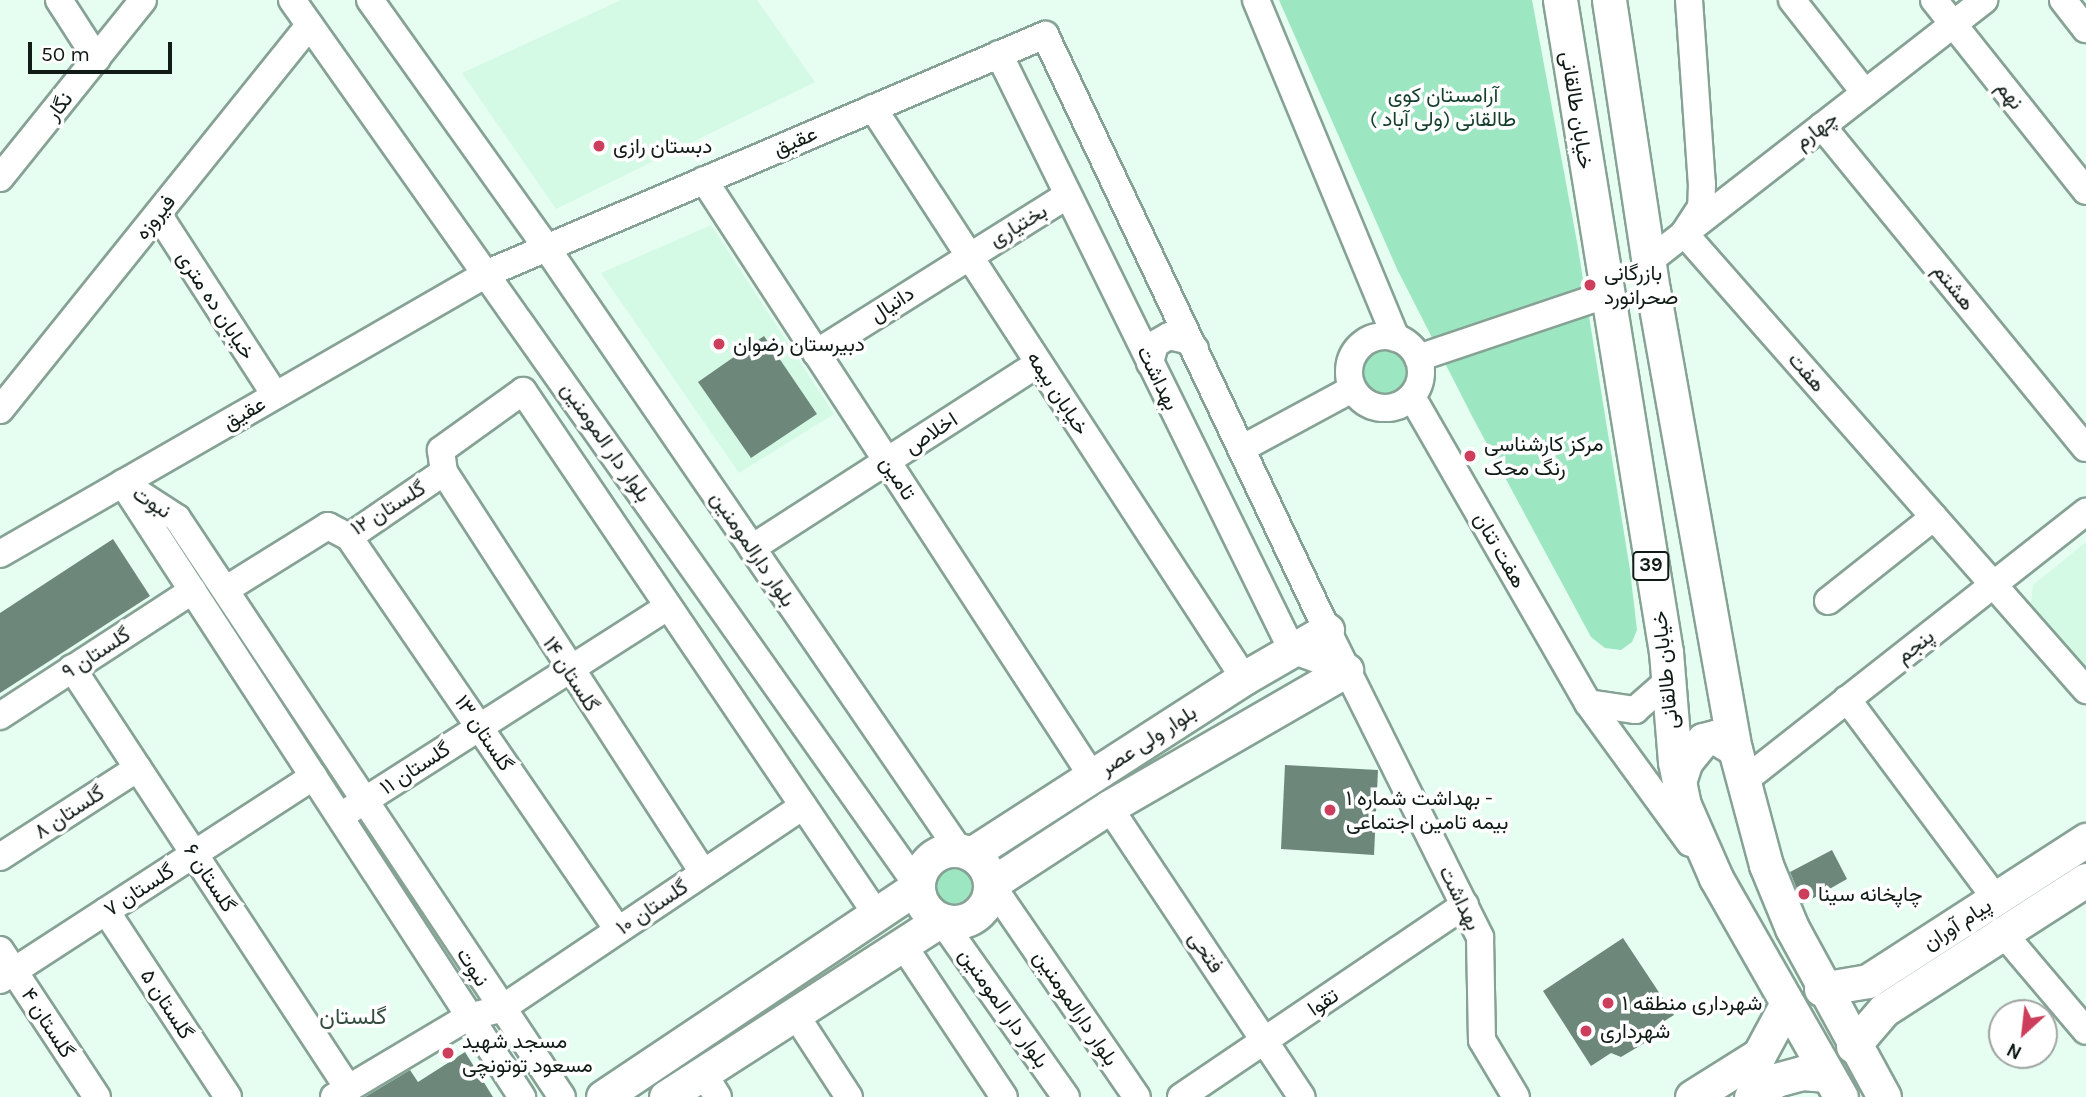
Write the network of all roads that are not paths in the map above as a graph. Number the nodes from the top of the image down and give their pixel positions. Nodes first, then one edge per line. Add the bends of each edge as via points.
1 (60, 0) edge
2 (143, 0) edge
3 (292, 0) edge
4 (370, 0) edge
5 (1255, 0) edge
6 (1560, 0) edge
7 (1609, 0) edge
8 (1689, 0) edge
9 (1792, 0) edge
10 (1934, 0) edge
11 (1984, 0) edge
12 (2063, 0) edge
13 (1953, 24) junction
14 (310, 25) junction
15 (2086, 29) edge
16 (1045, 35) joint
17 (999, 54) junction
18 (97, 59) junction
19 (1865, 93) junction
20 (873, 108) junction
21 (1822, 126) junction
22 (1, 172) edge
23 (704, 180) junction
24 (2086, 191) edge
25 (1068, 195) junction
26 (158, 214) junction
27 (1684, 233) junction
28 (546, 247) junction
29 (968, 254) junction
30 (1649, 261) junction
31 (488, 273) junction
32 (1605, 295) junction
33 (1396, 338) junction
34 (1195, 349) junction
35 (816, 353) junction
36 (1418, 358) junction
37 (1039, 363) junction
38 (1150, 363) junction
39 (1352, 389) junction
40 (275, 395) junction
41 (1412, 397) junction
42 (0, 410) edge
43 (1243, 448) junction
44 (2086, 448) edge
45 (887, 461) junction
46 (444, 472) junction
47 (123, 483) junction
48 (2086, 512) edge
49 (1934, 517) junction
50 (349, 537) junction
51 (752, 548) junction
52 (0, 554) edge
53 (1993, 585) junction
54 (193, 590) junction
55 (225, 590) junction
56 (1828, 601) dead end
57 (667, 607) junction
58 (1326, 631) junction
59 (1713, 648) junction
60 (1292, 650) junction
61 (1667, 666) junction
62 (72, 668) junction
63 (569, 670) junction
64 (1346, 670) junction
65 (1244, 678) junction
66 (2086, 690) edge
67 (1847, 699) junction
68 (1588, 703) junction
69 (0, 716) edge
70 (480, 727) junction
71 (1740, 764) junction
72 (138, 768) junction
73 (314, 776) junction
74 (1092, 776) junction
75 (1679, 782) junction
76 (364, 801) junction
77 (803, 806) junction
78 (1109, 807) junction
79 (340, 817) junction
80 (2086, 841) edge
81 (965, 852) junction
82 (194, 854) junction
83 (0, 857) edge
84 (703, 873) junction
85 (1716, 878) junction
86 (2086, 880) edge
87 (991, 884) junction
88 (918, 886) junction
89 (1996, 899) junction
90 (1465, 905) junction
91 (106, 911) junction
92 (875, 912) junction
93 (942, 920) junction
94 (618, 930) junction
95 (2003, 933) junction
96 (903, 945) junction
97 (5, 967) edge
98 (1868, 981) junction
99 (1821, 989) junction
100 (1786, 1005) junction
101 (501, 1009) junction
102 (1884, 1010) junction
103 (795, 1014) junction
104 (468, 1017) junction
105 (2086, 1031) edge
106 (1265, 1042) junction
107 (1853, 1046) junction
108 (1762, 1077) edge
109 (710, 1085) edge
110 (1834, 1086) edge
111 (341, 1093) edge
112 (97, 1097) edge
113 (228, 1097) edge
114 (522, 1097) edge
115 (562, 1097) edge
116 (603, 1097) edge
117 (666, 1097) edge
118 (849, 1097) edge
119 (1004, 1097) edge
120 (1066, 1097) edge
121 (1137, 1097) edge
122 (1181, 1097) edge
123 (1302, 1097) edge
124 (1516, 1097) edge
125 (1692, 1097) edge
126 (1884, 1097) edge

1 - 18 street
2 - 18 street, نگار
3 - 14 street, بلوار دار المومنین
4 - 28 street
5 - 33 street
6 - 32 main road, خیابان طالقانی / 39
7 - 30 main road, 39
8 - 27 street via 1702,184 1701,207
9 - 19 street
10 - 13 street, نهم
11 - 13 street, چهارم
12 - 15 street
13 - 19 street, چهارم
13 - 24 street, نهم
14 - 26 street, فیروزه
14 - 31 street, بلوار دار المومنین
16 - 17 street, عقیق
16 - 34 street, بهداشت
17 - 20 street, عقیق
17 - 25 street, بهداشت
18 - 22 street, نگار
19 - 21 street, چهارم
20 - 23 street, عقیق
20 - 29 street, خیابان بیمه
21 - 27 street, چهارم
21 - 44 street, هشتم
23 - 28 street, عقیق
23 - 35 street, تامین
25 - 29 street, بختیاری
25 - 38 street, بهداشت
26 - 40 street, خیابان ده متری
26 - 42 street, فیروزه
27 - 30 street, چهارم
27 - 49 street, هفت
28 - 31 street, عقیق
28 - 51 street, بلوار دارالمومنین
29 - 35 street, دانیال
29 - 37 street, خیابان بیمه
30 - 59 main road, 39
31 - 40 street, عقیق
31 - 88 street, بلوار دار المومنین
32 - 36 street
32 - 61 main road, خیابان طالقانی / 39
33 - 36 street
33 - 39 street via 1372,338 1353,354 1349,365
34 - 38 street via 1187,340 1169,336 1155,344
34 - 43 street, بهداشت
35 - 45 street, تامین
36 - 41 street via 1421,375
37 - 45 street, اخلاص
37 - 65 street, خیابان بیمه
38 - 60 street, بهداشت
39 - 41 street via 1380,409
39 - 43 street
40 - 47 street, عقیق
41 - 68 street, هفت تنان
43 - 58 street, بهداشت
45 - 51 street, اخلاص
45 - 74 street, تامین
46 - 50 street, گلستان ۱۲
46 - 57 street, گلستان ۱۲ via 441,450 523,391
46 - 63 street, گلستان ۱۴
47 - 52 street, عقیق
47 - 54 street, نبوت
47 - 55 street, نبوت via 177,518
48 - 53 street, پنجم
49 - 53 street, هفت
49 - 56 street
50 - 55 street, گلستان ۱۲ via 328,526
50 - 70 street, گلستان ۱۳
51 - 81 street, بلوار دارالمومنین
53 - 66 street, هفت
53 - 67 street, پنجم
54 - 62 street, گلستان ۹
54 - 73 street, نبوت
55 - 76 street, نبوت
57 - 63 street, گلستان ۱۱
57 - 77 street
58 - 60 main road, بلوار ولی عصر
58 - 64 street, بهداشت
59 - 61 main road via 1698,668
59 - 71 main road, 39
60 - 64 street
60 - 65 main road, بلوار ولی عصر
61 - 68 street via 1635,710
61 - 75 main road, خیابان طالقانی / 39
62 - 69 street, گلستان ۹
62 - 72 street, گلستان ۶
63 - 70 street, گلستان ۱۱
63 - 84 street, گلستان ۱۴
64 - 78 main road, بلوار ولی عصر
64 - 90 street, بهداشت
65 - 74 main road, بلوار ولی عصر
67 - 71 street, پنجم
67 - 89 street
68 - 85 street, هفت تنان
70 - 76 street, گلستان ۱۱
70 - 94 street, گلستان ۱۳
71 - 75 main road via 1715,737 1703,740 1686,761
71 - 99 main road, 39 via 1766,865
72 - 82 street, گلستان ۶
72 - 83 street, گلستان ۸
73 - 79 street, نبوت
73 - 82 street, گلستان ۷
74 - 81 main road, بلوار ولی عصر
75 - 85 main road, خیابان طالقانی / 39 via 1694,834
76 - 79 street, گلستان ۱۱
76 - 101 street, نبوت
77 - 84 street, گلستان ۱۰
77 - 92 street
78 - 87 main road, بلوار ولی عصر
78 - 106 street, فتحی
79 - 104 street, نبوت
80 - 89 main road, پیام آوران
81 - 87 main road via 988,872
81 - 88 main road via 947,850 926,863
82 - 91 street, گلستان ۷
82 - 111 street, گلستان ۶
84 - 94 street, گلستان ۱۰
85 - 100 main road, خیابان طالقانی / 39
86 - 95 main road, پیام آوران
87 - 93 main road via 976,915 965,921
87 - 121 street, بلوار دارالمومنین
88 - 92 main road
88 - 93 main road via 925,906
89 - 98 main road, پیام آوران
90 - 106 street, تقوا
90 - 124 street, بهداشت via 1480,937 1482,1040
91 - 97 street, گلستان ۷
91 - 113 street, گلستان ۵
92 - 116 main road
93 - 96 main road
93 - 120 street, بلوار دار المومنین
94 - 101 street, گلستان ۱۰
95 - 102 main road, پیام آوران
95 - 105 street
96 - 103 main road
96 - 119 street
97 - 112 street, گلستان ۴
98 - 99 main road, پیام آوران
98 - 102 main road via 1871,999
99 - 107 main road, 39
100 - 108 main road
100 - 110 main road, خیابان طالقانی / 39
101 - 104 street
101 - 115 street, نبوت
102 - 107 main road, پیام آوران
103 - 109 main road
103 - 118 street
104 - 111 street
104 - 114 street, نبوت
106 - 122 street, تقوا
106 - 123 street, فتحی
107 - 126 main road, 39
108 - 110 main road via 1802,1073
108 - 125 main road
109 - 117 main road

